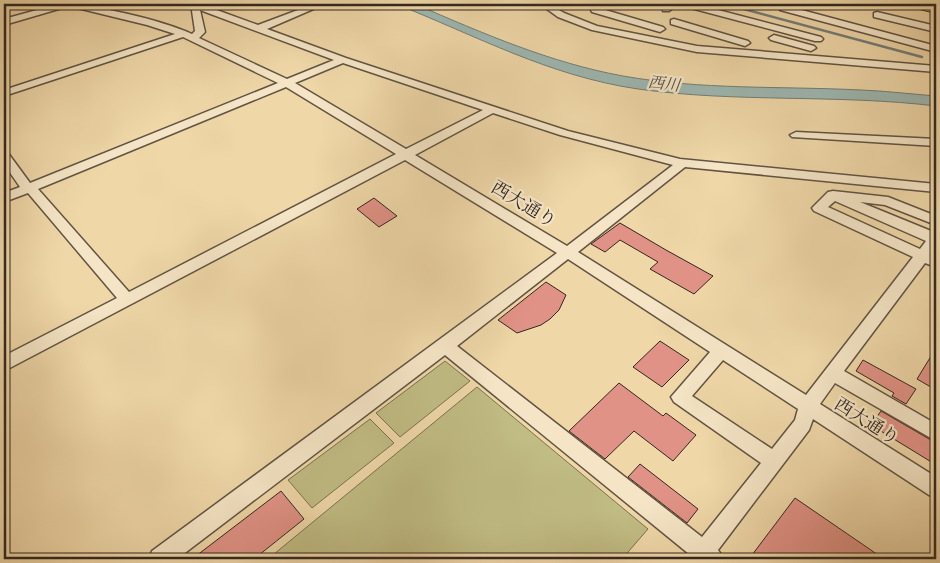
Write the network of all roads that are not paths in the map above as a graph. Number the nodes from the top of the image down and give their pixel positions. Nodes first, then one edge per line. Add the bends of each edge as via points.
1 (68, 4) edge
2 (195, 4) edge
3 (321, 4) edge
4 (544, 4) edge
5 (605, 4) edge
6 (686, 4) edge
7 (912, 4) edge
8 (596, 10) junction
9 (936, 10) edge
10 (777, 14) edge
11 (877, 15) dead end
12 (575, 21) junction
13 (4, 22) edge
14 (674, 22) dead end
15 (260, 28) junction
16 (660, 29) dead end
17 (936, 29) edge
18 (184, 34) junction
19 (194, 38) junction
20 (754, 38) junction
21 (818, 39) dead end
22 (811, 48) dead end
23 (936, 49) edge
24 (737, 53) junction
25 (936, 58) edge
26 (343, 60) junction
27 (932, 69) edge
28 (287, 83) junction
29 (4, 93) edge
30 (493, 109) junction
31 (796, 135) dead end
32 (936, 143) edge
33 (403, 155) junction
34 (4, 156) edge
35 (680, 163) junction
36 (27, 188) junction
37 (936, 188) edge
38 (833, 195) junction
39 (4, 198) edge
40 (936, 221) edge
41 (936, 239) edge
42 (567, 252) junction
43 (930, 259) edge
44 (126, 299) junction
45 (445, 346) junction
46 (721, 352) junction
47 (4, 364) edge
48 (832, 373) junction
49 (808, 407) junction
50 (936, 433) edge
51 (774, 461) junction
52 (936, 488) edge
53 (705, 557) edge
54 (160, 559) edge

1 - 13 street
1 - 18 street, 西大通り
2 - 15 street
2 - 19 street via 200,32
3 - 15 street
4 - 12 street
5 - 8 street
6 - 10 street
7 - 9 main road
8 - 12 street
8 - 16 street
10 - 20 street
10 - 21 street
10 - 23 street
11 - 17 street
12 - 24 street via 647,40
14 - 20 street
15 - 26 street
18 - 19 street, 西大通り
18 - 29 street
19 - 28 street, 西大通り
20 - 22 street
20 - 24 street
24 - 27 street
25 - 27 street
26 - 28 street
26 - 30 street
28 - 33 street, 西大通り
28 - 36 street
30 - 33 street
30 - 35 street via 564,134
31 - 32 street
33 - 42 street, 西大通り
33 - 44 street
34 - 36 street
35 - 37 street
35 - 42 street via 678,168
36 - 39 street
36 - 44 street
38 - 40 street via 888,201
38 - 41 street
38 - 43 street via 819,208
41 - 43 street
42 - 45 street
42 - 46 street, 西大通り
43 - 48 street
44 - 47 street
45 - 53 street
45 - 54 street
46 - 49 street, 西大通り
46 - 51 street via 680,397
48 - 49 street
48 - 50 street
49 - 51 street via 803,424
49 - 52 street, 西大通り
51 - 53 street

